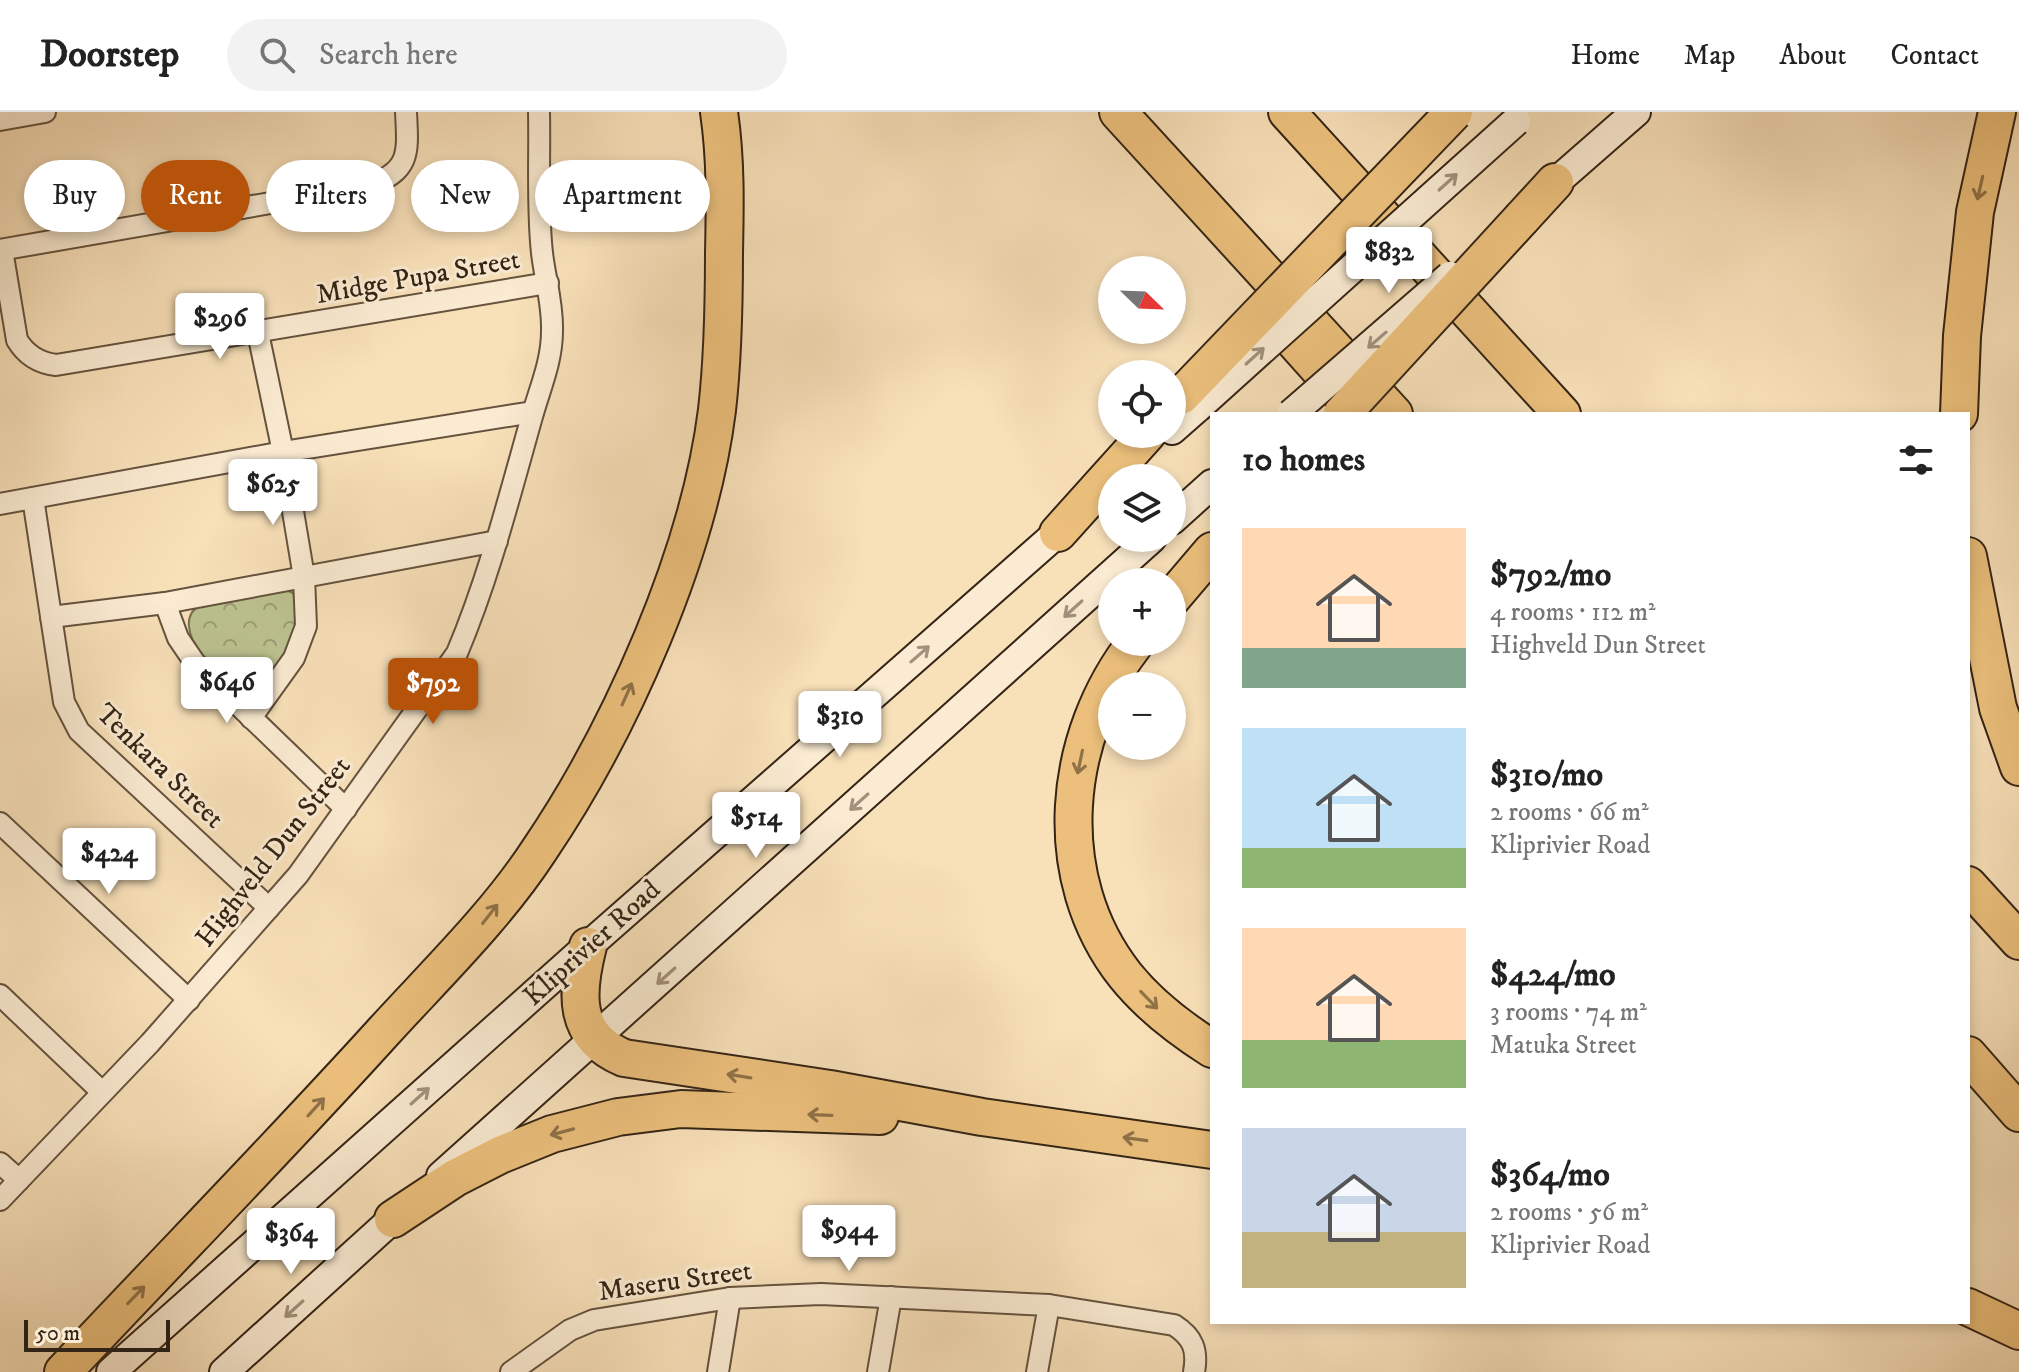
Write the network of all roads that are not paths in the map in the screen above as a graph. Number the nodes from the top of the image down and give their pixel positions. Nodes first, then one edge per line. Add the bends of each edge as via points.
1 (45, 112) edge
2 (406, 112) edge
3 (539, 112) edge
4 (719, 112) edge
5 (1287, 112) edge
6 (1317, 112) edge
7 (1454, 112) edge
8 (1636, 112) edge
9 (1997, 112) edge
10 (1120, 114) edge
11 (1521, 116) edge
12 (0, 120) edge
13 (1555, 182) joint
14 (1521, 216) junction
15 (1, 250) edge
16 (548, 283) junction
17 (258, 333) junction
18 (1186, 400) edge
19 (1186, 400) edge
20 (533, 412) junction
21 (1293, 412) edge
22 (1344, 412) edge
23 (1357, 412) edge
24 (1392, 412) edge
25 (1560, 412) edge
26 (1574, 412) edge
27 (1959, 412) edge
28 (1134, 448) edge
29 (1152, 448) edge
30 (283, 452) junction
31 (1135, 464) edge
32 (1210, 486) edge
33 (1098, 497) edge
34 (33, 498) junction
35 (0, 504) edge
36 (1186, 507) edge
37 (1058, 533) junction
38 (497, 541) junction
39 (1136, 552) edge
40 (1210, 553) edge
41 (1970, 566) edge
42 (304, 577) junction
43 (1186, 582) edge
44 (165, 603) junction
45 (51, 617) junction
46 (1127, 656) edge
47 (251, 718) junction
48 (2019, 767) edge
49 (346, 809) junction
50 (0, 823) edge
51 (1970, 887) edge
52 (269, 908) junction
53 (2019, 941) edge
54 (588, 946) junction
55 (0, 995) edge
56 (189, 1000) junction
57 (594, 1040) junction
58 (1210, 1048) edge
59 (1970, 1057) edge
60 (102, 1092) junction
61 (2019, 1113) edge
62 (982, 1117) junction
63 (1210, 1150) edge
64 (0, 1163) edge
65 (19, 1180) junction
66 (0, 1200) edge
67 (393, 1219) junction
68 (891, 1297) junction
69 (730, 1298) junction
70 (1049, 1305) junction
71 (1970, 1308) edge
72 (2019, 1331) edge
73 (521, 1369) edge
74 (63, 1372) edge
75 (111, 1372) edge
76 (224, 1372) edge
77 (718, 1372) edge
78 (878, 1372) edge
79 (1037, 1372) edge
80 (1194, 1372) edge

1 - 12 street
2 - 15 street via 405,157 389,179
3 - 16 street, Highveld Dun Street via 542,253
74 -> 4 highway via 477,930 539,851 619,712 676,572 717,411 725,153
5 - 25 highway
6 - 26 highway via 1526,344
7 - 18 highway, bridge
8 - 13 main road
9 -> 27 highway via 1975,212
10 - 23 highway via 1217,253
10 - 24 highway
19 -> 11 main road, bridge
13 - 14 highway
14 -> 21 main road, bridge
14 - 22 highway, bridge
15 - 17 street, Midge Pupa Street via 17,340 45,364
16 - 17 street, Midge Pupa Street
16 - 20 street, Highveld Dun Street via 552,331 545,381
17 - 30 street
20 - 30 street
20 - 38 street, Highveld Dun Street
28 - 37 highway
29 - 31 main road
30 - 34 street
30 - 42 street
32 - 36 main road
33 - 37 main road, Kliprivier Road
34 - 35 street
34 - 45 street, Tenkara Street
54 -> 37 main road, Kliprivier Road
38 - 42 street
38 - 49 street, Highveld Dun Street via 457,653
39 -> 57 main road
40 - 43 highway
41 - 48 highway via 1998,708
42 - 44 street
42 - 47 street via 302,641
44 - 45 street
44 - 47 street via 178,638 195,663
45 - 52 street, Tenkara Street via 64,702 79,731
46 -> 58 highway via 1103,692 1079,759 1073,804 1075,863 1091,913 1124,973 1168,1019
47 - 49 street
49 - 52 street, Highveld Dun Street
50 - 56 street
51 - 53 highway
52 - 56 street, Highveld Dun Street
54 - 57 highway via 580,994
75 -> 54 main road, Kliprivier Road
55 - 60 street
56 - 60 street, Highveld Dun Street
62 -> 57 highway via 642,1062
57 - 67 main road
59 - 61 highway
60 - 65 street, Highveld Dun Street
63 -> 62 highway
62 -> 67 highway via 681,1109 618,1117 552,1134 500,1155
64 - 65 street
65 - 66 street, Highveld Dun Street
67 -> 76 main road
68 - 69 street, Maseru Street
68 - 70 street, Maseru Street
68 - 78 street
69 - 73 street, Maseru Street via 594,1320 570,1330
69 - 77 street
70 - 79 street
70 - 80 street, Maseru Street via 1174,1325 1197,1352
71 - 72 highway

